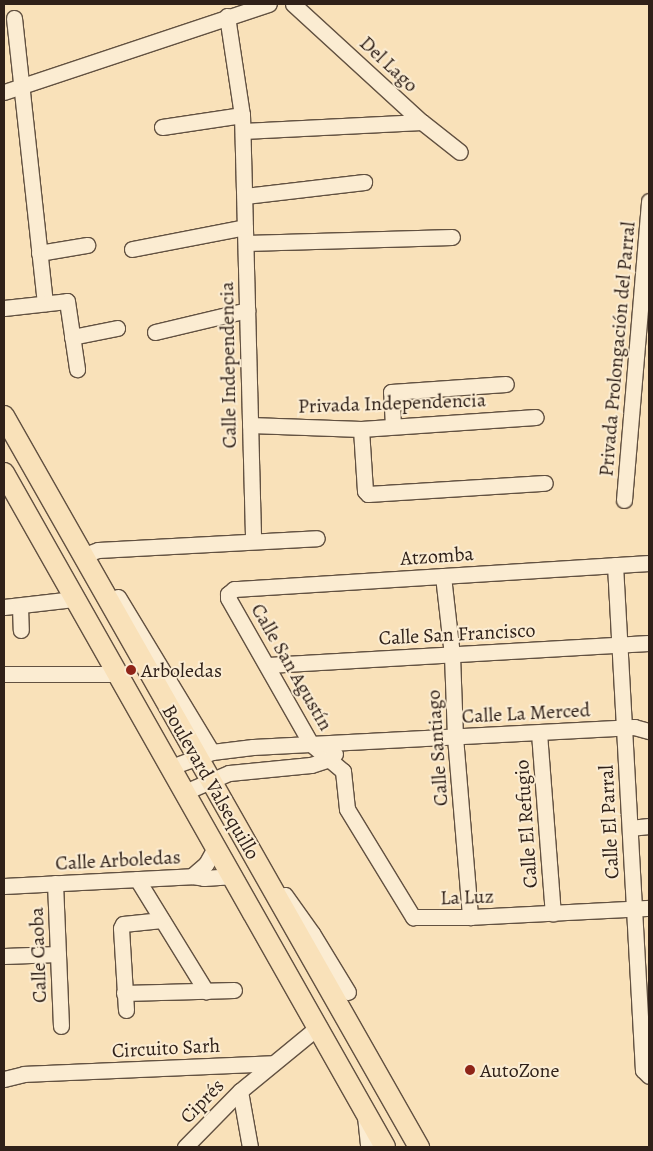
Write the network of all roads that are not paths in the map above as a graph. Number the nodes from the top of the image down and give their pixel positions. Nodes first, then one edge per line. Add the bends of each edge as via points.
1 (269, 4) edge
2 (293, 4) edge
3 (227, 16) junction
4 (14, 18) dead end
5 (22, 86) junction
6 (4, 92) edge
7 (242, 115) junction
8 (422, 122) junction
9 (162, 127) dead end
10 (243, 131) junction
11 (460, 152) dead end
12 (364, 182) dead end
13 (244, 196) junction
14 (649, 201) edge
15 (245, 228) junction
16 (452, 237) dead end
17 (246, 243) junction
18 (87, 245) dead end
19 (132, 249) dead end
20 (39, 253) junction
21 (45, 304) junction
22 (4, 308) edge
23 (247, 310) junction
24 (117, 328) dead end
25 (155, 332) dead end
26 (72, 337) junction
27 (77, 370) dead end
28 (506, 384) dead end
29 (4, 416) edge
30 (536, 417) dead end
31 (250, 426) junction
32 (393, 426) junction
33 (361, 429) junction
34 (4, 472) edge
35 (545, 484) dead end
36 (624, 500) dead end
37 (317, 538) dead end
38 (253, 542) junction
39 (82, 556) junction
40 (649, 563) edge
41 (615, 565) junction
42 (443, 576) junction
43 (105, 578) dead end
44 (228, 594) joint
45 (74, 599) junction
46 (4, 607) edge
47 (20, 607) junction
48 (21, 630) dead end
49 (649, 643) edge
50 (619, 645) junction
51 (452, 655) junction
52 (267, 665) junction
53 (4, 674) edge
54 (118, 674) junction
55 (624, 728) junction
56 (649, 731) edge
57 (539, 733) junction
58 (456, 737) junction
59 (311, 744) junction
60 (344, 744) junction
61 (204, 755) junction
62 (330, 759) junction
63 (171, 767) junction
64 (210, 781) junction
65 (185, 792) junction
66 (347, 809) joint
67 (649, 826) edge
68 (630, 828) junction
69 (216, 846) junction
70 (192, 876) junction
71 (234, 876) junction
72 (137, 879) junction
73 (55, 883) junction
74 (4, 886) edge
75 (282, 897) junction
76 (642, 908) edge
77 (553, 913) junction
78 (470, 917) junction
79 (162, 920) junction
80 (58, 954) junction
81 (4, 956) edge
82 (234, 990) dead end
83 (206, 991) junction
84 (348, 992) dead end
85 (124, 993) junction
86 (644, 996) edge
87 (126, 1010) dead end
88 (61, 1026) dead end
89 (318, 1027) junction
90 (271, 1063) junction
91 (648, 1076) edge
92 (4, 1079) edge
93 (240, 1091) junction
94 (365, 1112) junction
95 (185, 1147) edge
96 (250, 1147) edge
97 (368, 1147) edge
98 (385, 1147) edge
99 (419, 1147) edge

1 - 3 street
2 - 8 street, Del Lago
3 - 5 street
3 - 7 street, Calle Independencia
4 - 5 street
5 - 6 street
5 - 20 street
7 - 9 street
7 - 10 street, Calle Independencia
8 - 10 street
8 - 11 street, Del Lago
10 - 13 street, Calle Independencia
12 - 13 street
13 - 15 street, Calle Independencia
14 - 36 street, Privada Prolongación del Parral
15 - 17 street, Calle Independencia
15 - 19 street
16 - 17 street via 425,242
17 - 23 street, Calle Independencia
18 - 20 street
20 - 21 street
21 - 22 street
21 - 26 street via 67,301
23 - 25 street
23 - 31 street, Calle Independencia
24 - 26 street
26 - 27 street
28 - 32 street via 391,392
29 - 39 main road, Boulevard Valsequillo
30 - 32 street, Privada Independencia
31 - 33 street, Privada Independencia
31 - 38 street, Calle Independencia
32 - 33 street, Privada Independencia
33 - 35 street via 365,491 368,494
34 - 45 main road, Boulevard Valsequillo
37 - 38 street
38 - 39 street via 98,550
39 - 61 main road, Boulevard Valsequillo
40 - 41 street, Atzomba
41 - 42 street, Atzomba
41 - 50 street, Calle El Parral
42 - 44 street, Atzomba via 234,589
42 - 51 street, Calle Santiago
43 - 61 street
44 - 52 street, Calle San Agustín
45 - 47 street
45 - 54 main road, Boulevard Valsequillo
46 - 47 street
47 - 48 street
49 - 50 street, Calle San Francisco
50 - 51 street, Calle San Francisco
50 - 55 street, Calle El Parral
51 - 52 street, Calle San Francisco
51 - 58 street, Calle Santiago
52 - 59 street, Calle San Agustín
53 - 54 street
54 - 63 main road, Boulevard Valsequillo
55 - 56 street, Calle La Merced
55 - 57 street, Calle La Merced
55 - 68 street, Calle El Parral
57 - 58 street, Calle La Merced
57 - 77 street, Calle El Refugio
58 - 60 street, Calle La Merced
58 - 78 street, Calle Santiago
59 - 60 street, Calle La Merced
59 - 61 street, Calle La Merced
59 - 62 street, Calle San Agustín
60 - 62 street
61 - 63 street, Calle La Merced
61 - 64 main road, Boulevard Valsequillo
62 - 64 street via 311,765 229,773
62 - 66 street, Calle San Agustín via 343,771
63 - 65 main road, Boulevard Valsequillo
64 - 65 street
64 - 75 main road, Boulevard Valsequillo
65 - 69 main road, Boulevard Valsequillo
66 - 78 street, La Luz via 409,915 418,918
67 - 68 street
68 - 76 street, Calle El Parral
69 - 70 street via 206,864
69 - 71 main road, Boulevard Valsequillo
70 - 71 street, Calle Arboledas
70 - 72 street, Calle Arboledas
71 - 89 main road, Boulevard Valsequillo
72 - 73 street, Calle Arboledas
72 - 79 street
73 - 74 street, Calle Arboledas
73 - 80 street, Calle Caoba
75 - 84 street via 312,933
75 - 99 main road, Boulevard Valsequillo
76 - 77 street, La Luz
76 - 86 street, Calle El Parral
77 - 78 street, La Luz
79 - 83 street
79 - 85 street via 123,924
80 - 81 street
80 - 88 street, Calle Caoba
82 - 83 street
83 - 85 street
85 - 87 street
86 - 91 street, Calle El Parral via 643,1070
89 - 90 street
89 - 94 main road, Boulevard Valsequillo
90 - 92 street, Circuito Sarh via 24,1074
90 - 93 street, Ciprés
93 - 95 street, Ciprés
93 - 96 street
94 - 97 street
94 - 98 main road, Boulevard Valsequillo

